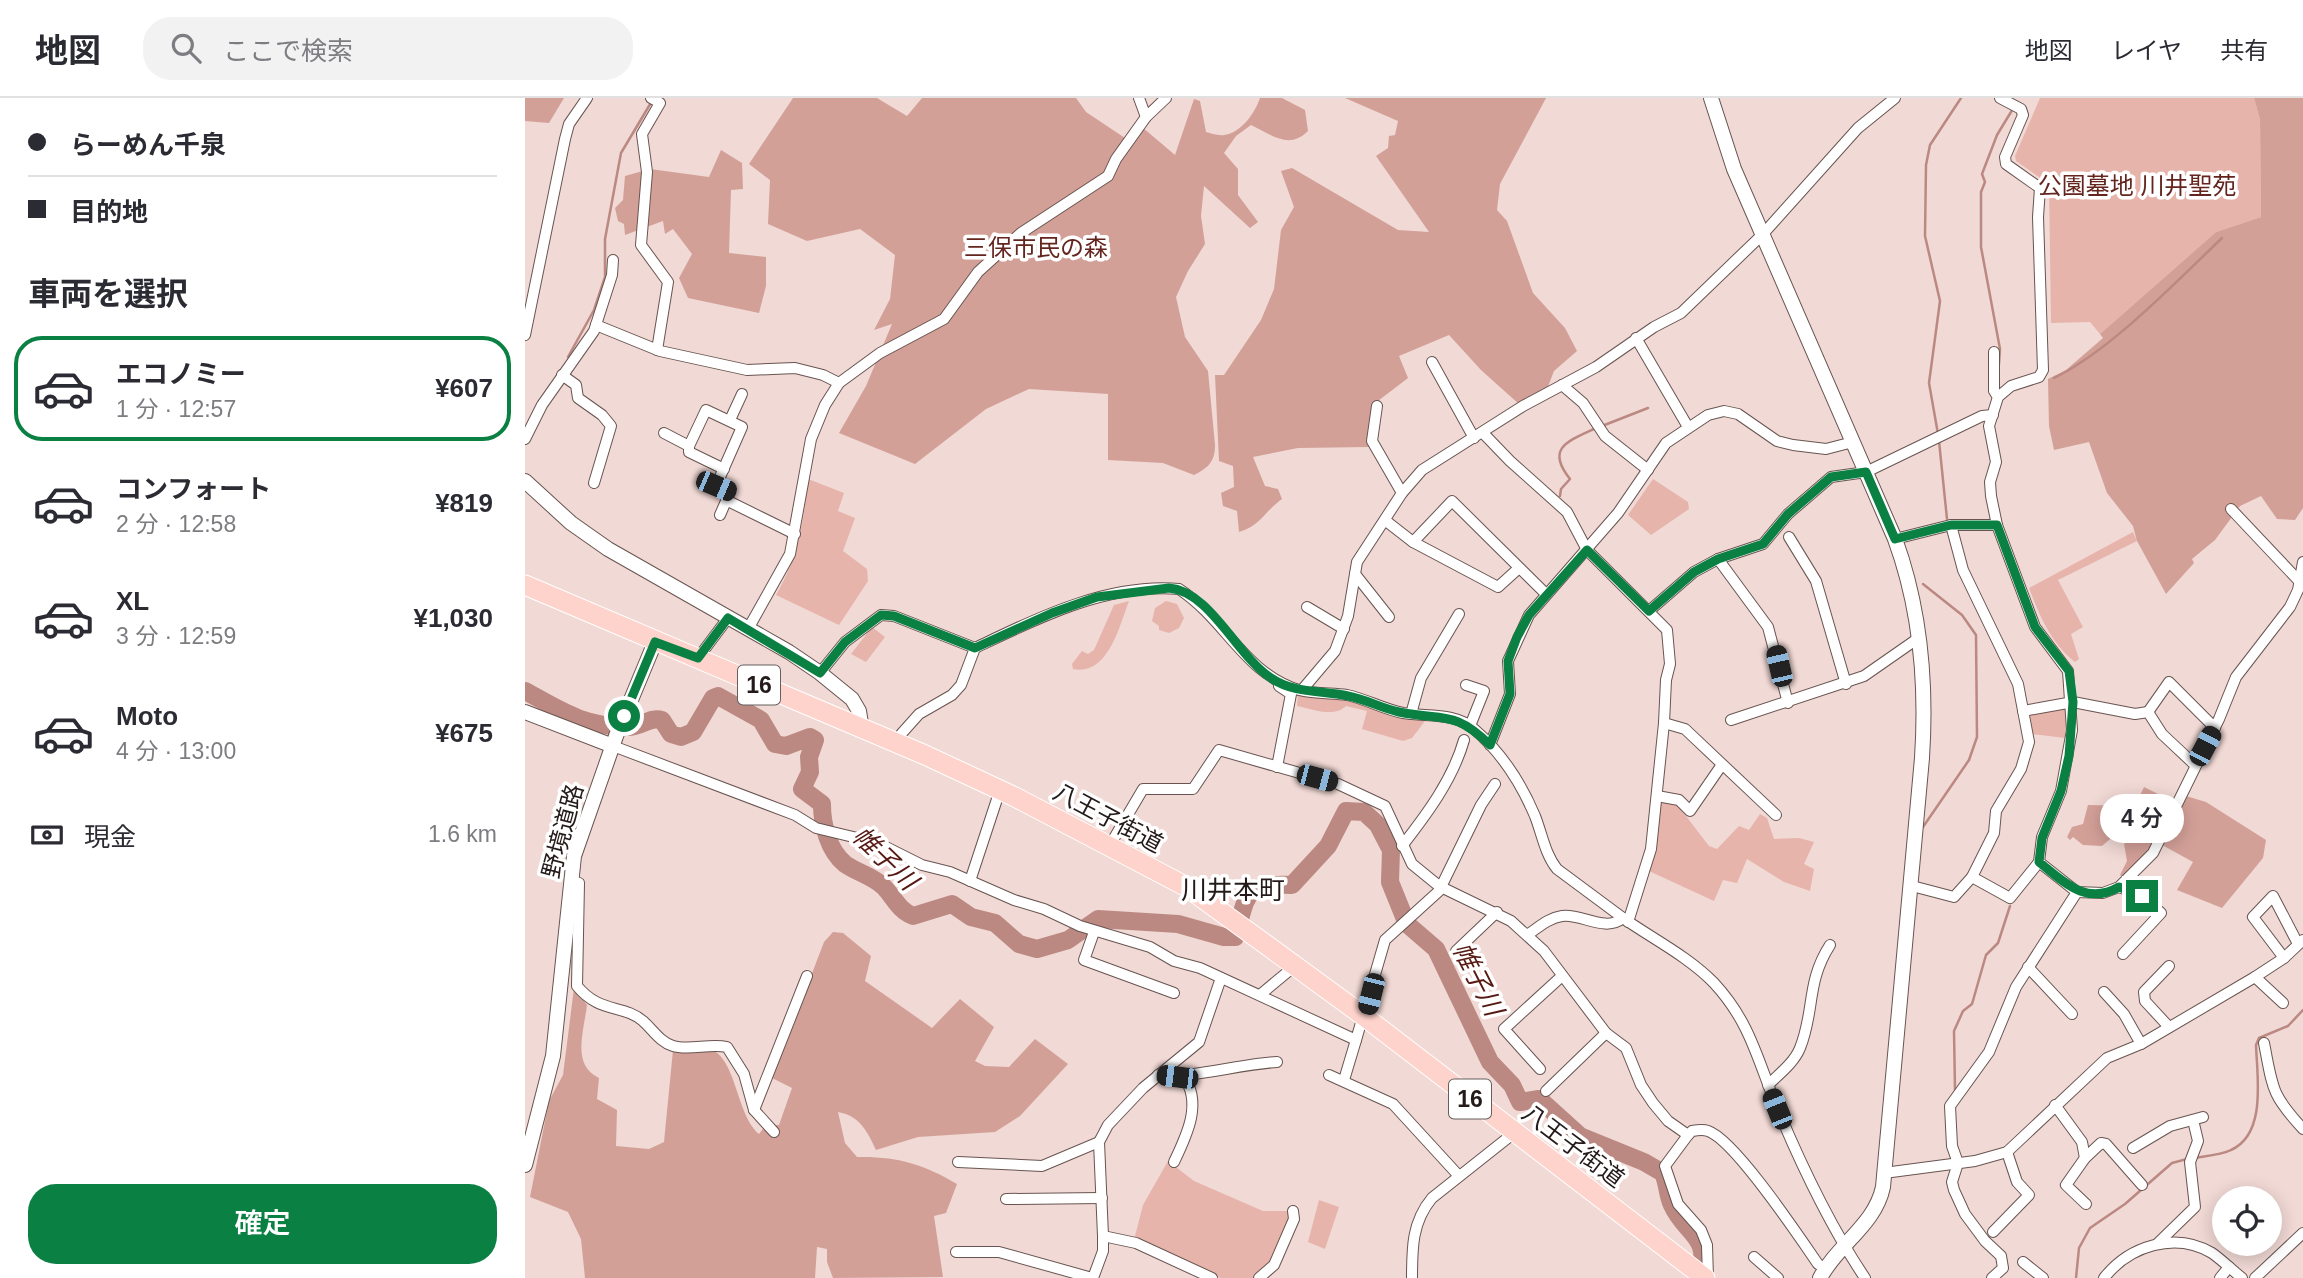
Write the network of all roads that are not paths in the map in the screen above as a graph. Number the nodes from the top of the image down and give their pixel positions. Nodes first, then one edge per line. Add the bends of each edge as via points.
1 (587, 98) edge
2 (651, 98) edge
3 (1139, 98) edge
4 (1166, 98) edge
5 (1711, 98) edge
6 (1895, 98) edge
7 (2000, 98) edge
8 (1146, 117) junction
9 (1762, 234) junction
10 (613, 260) dead end
11 (597, 325) junction
12 (526, 329) edge
13 (1636, 338) junction
14 (657, 350) junction
15 (1994, 352) dead end
16 (1432, 362) dead end
17 (562, 375) junction
18 (839, 383) junction
19 (1562, 385) junction
20 (741, 394) dead end
21 (1999, 397) junction
22 (1377, 406) dead end
23 (1993, 415) junction
24 (730, 420) junction
25 (1688, 427) junction
26 (664, 433) dead end
27 (1479, 436) junction
28 (525, 439) edge
29 (1853, 442) junction
30 (689, 446) junction
31 (724, 469) junction
32 (1648, 470) junction
33 (1866, 472) junction
34 (525, 481) edge
35 (594, 483) dead end
36 (1402, 493) junction
37 (728, 501) junction
38 (2231, 509) dead end
39 (720, 515) dead end
40 (1386, 521) junction
41 (1951, 525) junction
42 (1997, 525) junction
43 (795, 534) junction
44 (1789, 537) dead end
45 (1895, 539) junction
46 (1413, 542) junction
47 (1587, 550) junction
48 (1718, 559) junction
49 (2303, 562) edge
50 (1519, 568) junction
51 (1355, 574) junction
52 (2299, 581) junction
53 (525, 585) edge
54 (1546, 594) junction
55 (1307, 607) dead end
56 (1649, 611) junction
57 (1459, 614) dead end
58 (1389, 617) dead end
59 (728, 618) junction
60 (748, 629) junction
61 (1344, 629) junction
62 (1920, 637) junction
63 (655, 642) junction
64 (975, 648) junction
65 (698, 658) junction
66 (820, 673) junction
67 (1278, 682) junction
68 (1846, 684) junction
69 (1466, 685) dead end
70 (1302, 690) junction
71 (2073, 702) junction
72 (1788, 703) junction
73 (2023, 710) junction
74 (525, 712) edge
75 (2148, 712) junction
76 (1411, 714) junction
77 (1731, 720) dead end
78 (1664, 723) junction
79 (1470, 726) junction
80 (2215, 728) junction
81 (862, 730) junction
82 (1464, 740) dead end
83 (615, 741) junction
84 (894, 743) junction
85 (1490, 745) junction
86 (2195, 765) junction
87 (1721, 766) junction
88 (1277, 767) junction
89 (1495, 784) dead end
90 (1000, 790) junction
91 (1657, 796) junction
92 (1776, 815) dead end
93 (1109, 845) junction
94 (1402, 846) junction
95 (2039, 862) junction
96 (1972, 877) junction
97 (571, 880) junction
98 (970, 881) junction
99 (1439, 886) junction
100 (1912, 886) junction
101 (2119, 887) junction
102 (2077, 892) junction
103 (1497, 912) junction
104 (1626, 920) junction
105 (1094, 932) junction
106 (1527, 935) junction
107 (2300, 941) edge
108 (1830, 945) dead end
109 (1456, 951) dead end
110 (2123, 954) dead end
111 (2284, 958) junction
112 (1296, 965) junction
113 (2169, 966) dead end
114 (2028, 967) junction
115 (807, 976) dead end
116 (1562, 976) junction
117 (1221, 978) junction
118 (2255, 978) junction
119 (2104, 992) dead end
120 (1174, 993) dead end
121 (1261, 994) junction
122 (2283, 1003) dead end
123 (2072, 1014) dead end
124 (1365, 1017) junction
125 (2169, 1027) junction
126 (1606, 1033) junction
127 (1356, 1040) junction
128 (2264, 1043) dead end
129 (2141, 1044) junction
130 (1277, 1062) dead end
131 (1540, 1069) dead end
132 (1158, 1075) junction
133 (1329, 1075) dead end
134 (1183, 1076) junction
135 (1345, 1081) junction
136 (1768, 1085) junction
137 (1546, 1091) dead end
138 (2055, 1105) junction
139 (754, 1110) junction
140 (2303, 1129) edge
141 (774, 1132) dead end
142 (1514, 1133) junction
143 (1688, 1135) junction
144 (1099, 1142) junction
145 (2133, 1148) dead end
146 (2007, 1152) junction
147 (2085, 1158) junction
148 (958, 1162) dead end
149 (1174, 1162) dead end
150 (1958, 1163) junction
151 (525, 1165) edge
152 (1884, 1173) junction
153 (1459, 1176) junction
154 (2142, 1185) dead end
155 (1102, 1198) junction
156 (1006, 1199) dead end
157 (2086, 1203) dead end
158 (1293, 1211) dead end
159 (1993, 1232) dead end
160 (2303, 1233) edge
161 (1104, 1236) junction
162 (2157, 1243) junction
163 (1844, 1247) junction
164 (956, 1252) dead end
165 (1754, 1257) dead end
166 (2023, 1262) dead end
167 (2229, 1268) junction
168 (1823, 1273) edge
169 (1703, 1276) edge
170 (1414, 1277) edge
171 (1093, 1278) edge
172 (1212, 1278) edge
173 (1259, 1278) edge
174 (1778, 1278) edge
175 (1865, 1278) edge
176 (1991, 1278) edge
177 (2043, 1278) edge
178 (2104, 1278) edge
179 (2220, 1278) edge
180 (2242, 1278) edge
181 (2255, 1278) edge

1 - 12 street via 569,124 565,139
2 - 14 street via 660,103 642,134 647,172 641,245 668,282
3 - 8 street
4 - 8 street
5 - 9 street
6 - 9 street via 1858,128
7 - 21 street via 2021,109 2023,115 2006,164 2040,188 2043,370 2039,377 2011,386
8 - 18 street via 1108,176 1021,233 978,272 944,318 880,353
9 - 13 street via 1681,313
9 - 29 street
10 - 11 street
11 - 14 street
11 - 17 street
13 - 19 street
13 - 25 street
14 - 18 street via 747,370 795,368
15 - 21 street via 1994,391
16 - 27 street
17 - 28 street
17 - 35 street via 576,385 578,398 611,426
18 - 43 street via 811,439
19 - 27 street
19 - 32 street via 1583,403 1612,443
20 - 24 street
21 - 23 street
22 - 36 street via 1372,441
23 - 33 street via 1982,416
23 - 42 street via 1989,438 1996,462 1990,482
24 - 30 street via 706,410
24 - 31 street via 742,427
25 - 29 street via 1724,411 1793,445 1826,449
25 - 32 street via 1666,443
26 - 30 street
27 - 36 street via 1422,470
27 - 47 street via 1567,512
29 - 33 street
30 - 31 street via 689,452
31 - 37 street via 716,486 730,492
32 - 47 street
33 - 45 street
33 - 48 street via 1831,477 1788,514 1763,544
34 - 59 street via 608,549
36 - 40 street
37 - 39 street
37 - 43 street
38 - 52 street
40 - 46 street
40 - 51 street via 1357,562
41 - 42 street
41 - 45 street
41 - 73 street via 1963,570 2018,684
42 - 71 street via 2035,627 2069,671
43 - 60 street via 790,554
44 - 68 street via 1816,581
45 - 62 street
46 - 50 street via 1497,587
46 - 50 street via 1452,501
47 - 54 street
47 - 56 street
48 - 56 street via 1694,572
48 - 72 street via 1768,627
49 - 52 street
50 - 54 street
51 - 58 street
51 - 61 street
52 - 80 street via 2277,626 2237,677
53 - 63 highway, 八王子街道 / 16
54 - 85 street via 1529,615 1508,661 1510,694
55 - 61 street
56 - 78 street via 1667,630 1670,644
57 - 76 street via 1421,678
59 - 60 street
59 - 65 street
60 - 66 street
61 - 70 street via 1335,651
62 - 68 street
62 - 100 street via 1926,704
63 - 65 highway, 八王子街道 / 16
63 - 83 street, 野境道路
64 - 66 street via 881,615 853,634
64 - 67 street via 1097,597 1179,589 1213,615 1252,664
64 - 84 street via 961,685 919,714
65 - 81 highway, 八王子街道 / 16
66 - 81 street via 852,699
67 - 70 street
67 - 88 street via 1291,694
68 - 72 street
69 - 79 street via 1484,691
70 - 76 street via 1348,696
71 - 73 street
71 - 75 street via 2135,714
71 - 95 street via 2069,756 2042,838
72 - 77 street
73 - 96 street via 2029,742 2021,769 1996,811 1994,833
74 - 83 street
75 - 80 street via 2169,682
75 - 86 street via 2162,734
76 - 79 street via 1451,717
78 - 87 street via 1685,729
78 - 91 street
79 - 85 street
80 - 86 street
81 - 84 highway, 八王子街道 / 16
82 - 94 street via 1428,811
83 - 97 street, 野境道路 via 579,840
83 - 98 street via 816,828 878,844
84 - 90 highway, 八王子街道 / 16
85 - 104 street via 1510,769 1534,814 1550,860
86 - 101 street via 2159,844
87 - 91 street via 1690,811 1679,800
87 - 92 street
88 - 93 street via 1219,750 1193,789 1143,789
88 - 94 street via 1338,783 1385,806
89 - 99 street
90 - 93 highway, 八王子街道 / 16
90 - 98 street
91 - 104 street via 1651,849
93 - 112 highway, 八王子街道 / 16 via 1187,887
94 - 99 street via 1412,864
95 - 96 street via 2010,898
95 - 102 street
96 - 100 street via 1954,897
97 - 139 street via 579,883 577,986 590,1001 642,1020 674,1046 727,1047 744,1074
97 - 151 street, 野境道路 via 553,1056
98 - 105 street
99 - 103 street
99 - 124 street via 1439,891 1385,940
100 - 152 street
101 - 102 street via 2103,893
101 - 110 street via 2142,896 2161,913
102 - 114 street
103 - 106 street
103 - 109 street
104 - 106 street via 1606,923 1560,916
104 - 136 street via 1698,967 1716,985 1747,1025
105 - 117 street via 1150,947
105 - 120 street via 1084,960
106 - 116 street
107 - 111 street
107 - 111 street via 2273,896 2253,917
108 - 136 street via 1813,978 1800,1049
111 - 118 street
112 - 121 street
112 - 124 highway, 八王子街道 / 16
113 - 125 street via 2144,992 2145,1001
114 - 123 street
114 - 150 street via 1989,1052 1953,1097 1952,1146
115 - 139 street
116 - 126 street
116 - 131 street via 1504,1029
117 - 121 street
117 - 132 street via 1199,1042
118 - 122 street
118 - 125 street
119 - 129 street via 2125,1014
121 - 127 street
124 - 127 street
124 - 142 highway, 八王子街道 / 16
125 - 129 street
126 - 137 street
126 - 143 street via 1626,1048 1653,1103
127 - 135 street
128 - 140 street via 2273,1091
129 - 138 street via 2107,1058
130 - 134 street via 1244,1063
132 - 134 street
132 - 144 street via 1120,1111
133 - 135 street
134 - 149 street via 1192,1088 1191,1120
135 - 153 street via 1393,1104
136 - 163 street
138 - 146 street
138 - 147 street via 2082,1142
139 - 141 street
142 - 153 street
142 - 169 highway, 八王子街道 / 16
143 - 168 street via 1709,1131 1722,1141 1772,1197
143 - 169 street via 1665,1166 1678,1203 1701,1230 1707,1245
144 - 148 street via 1042,1166
144 - 155 street
145 - 162 street via 2170,1126 2198,1119 2192,1158 2195,1207
146 - 150 street
146 - 159 street via 2017,1182 2029,1195
147 - 154 street via 2101,1143 2106,1144
147 - 157 street via 2066,1185
150 - 152 street
150 - 176 street via 1952,1182 1965,1214 2001,1256 2003,1268
152 - 163 street via 1881,1199
153 - 170 street via 1421,1211 1414,1227
155 - 156 street
155 - 161 street
158 - 173 street via 1294,1219 1274,1265
160 - 181 street
161 - 171 street
161 - 172 street via 1136,1244
162 - 167 street via 2189,1243 2212,1253
162 - 178 street via 2125,1258
163 - 168 street
163 - 175 street
164 - 171 street via 999,1252
165 - 174 street
166 - 177 street
167 - 179 street
167 - 180 street

